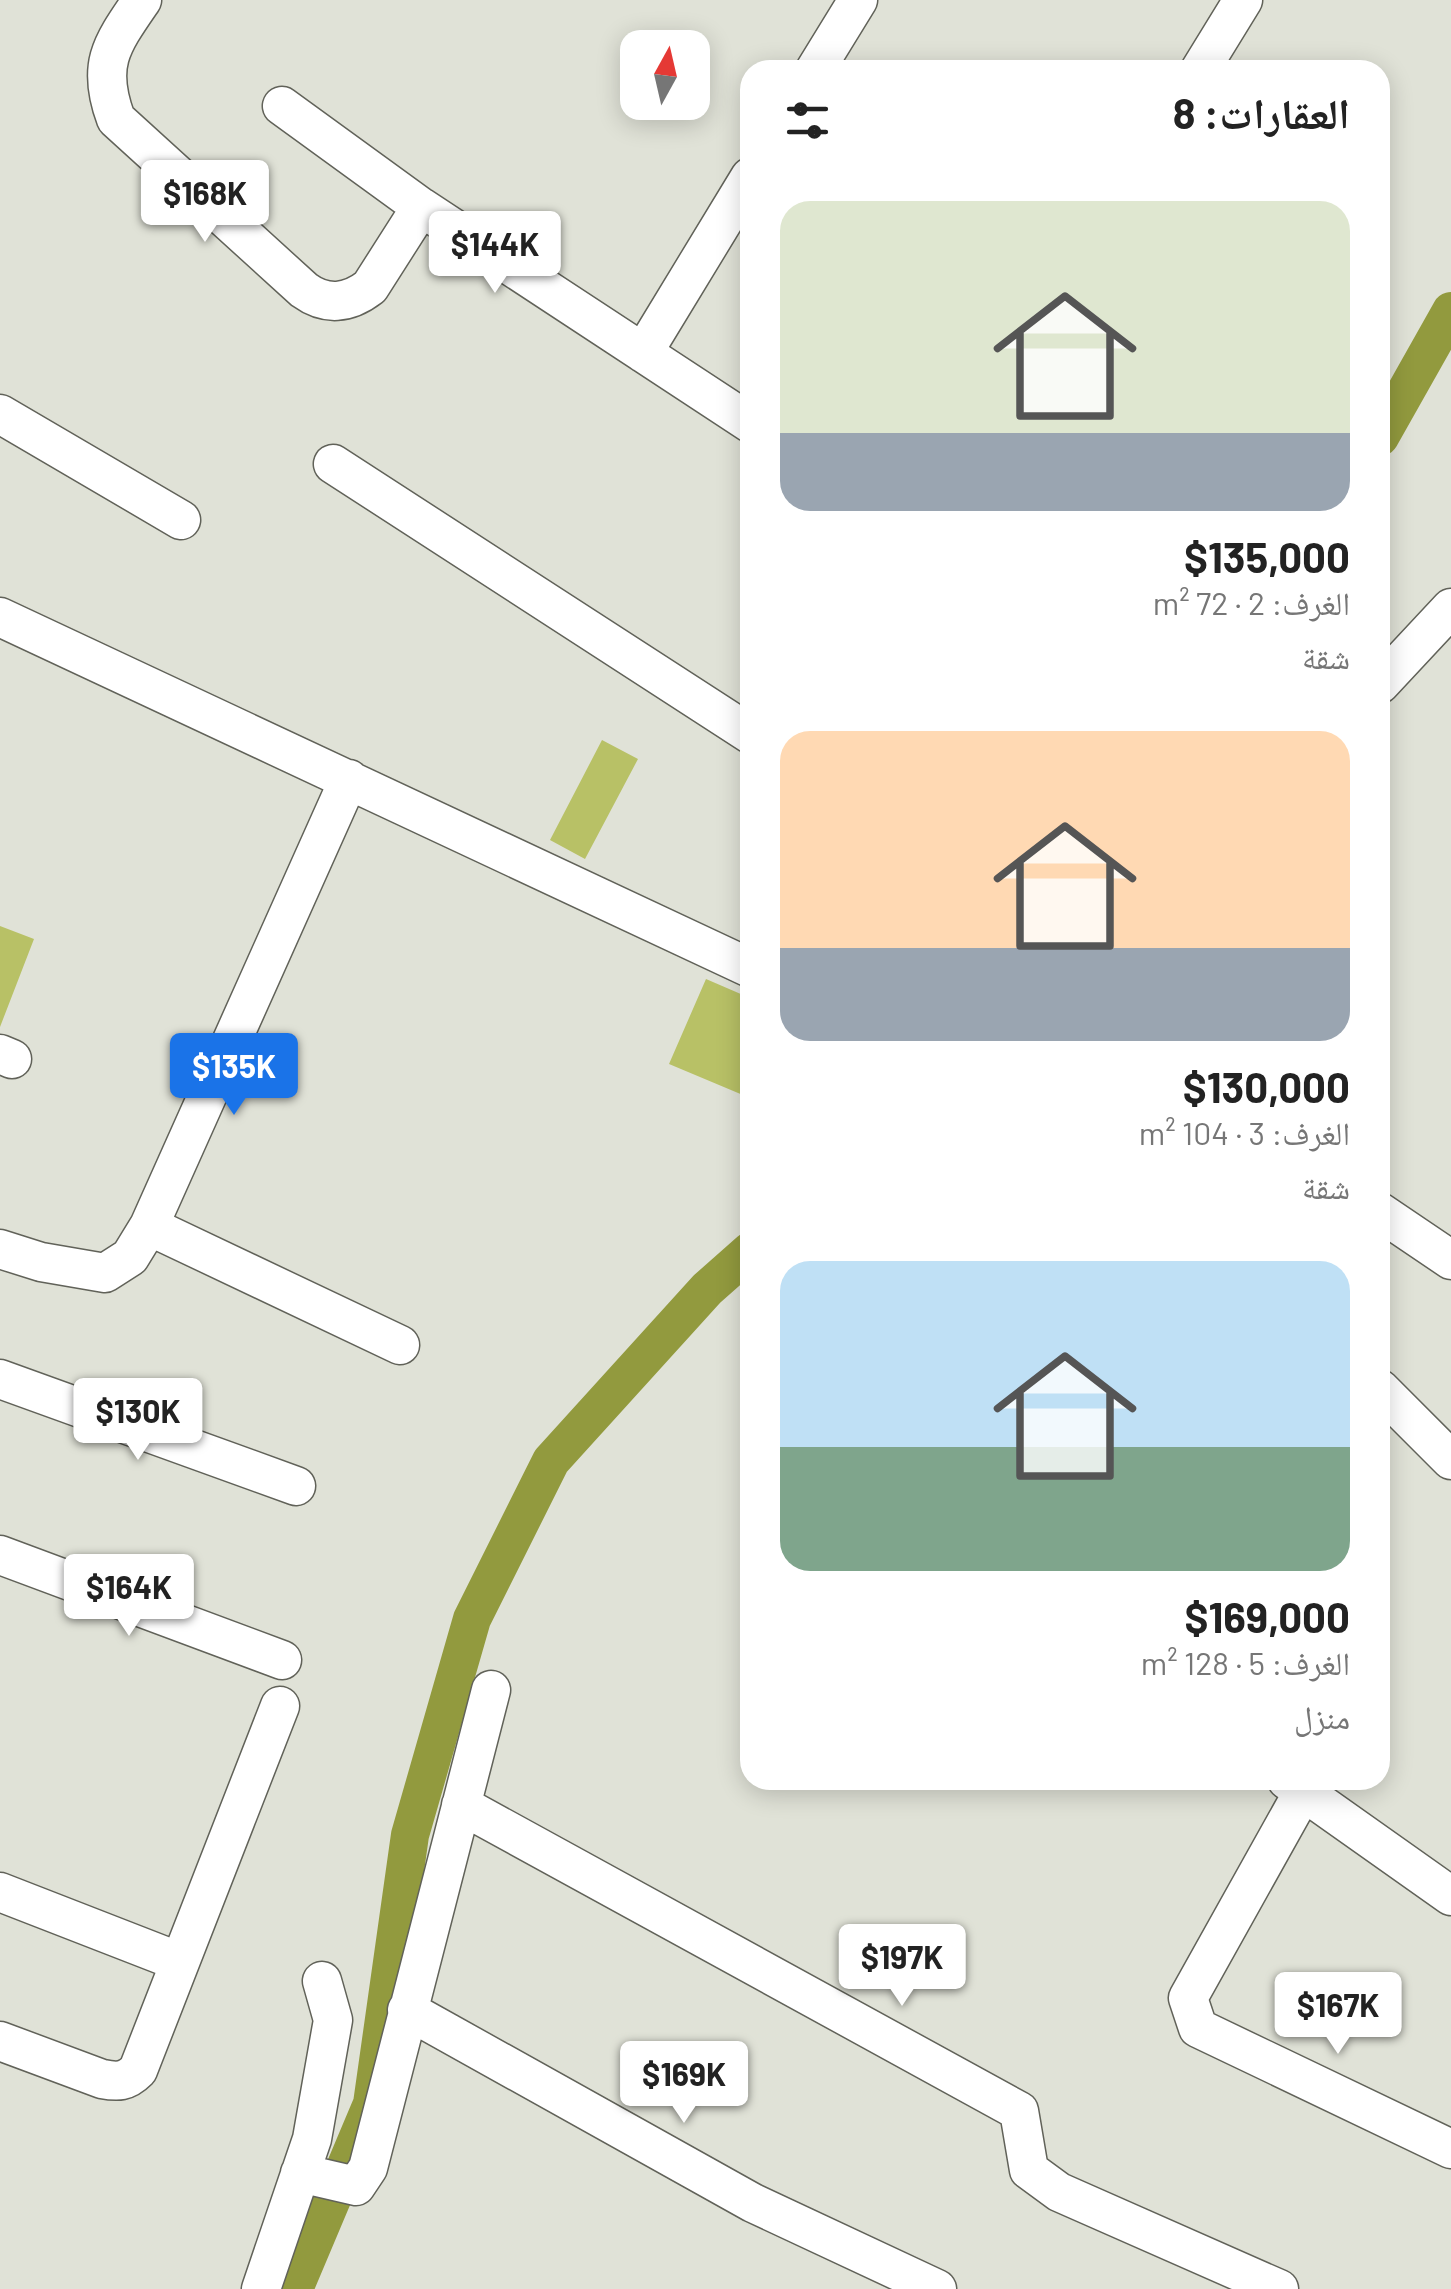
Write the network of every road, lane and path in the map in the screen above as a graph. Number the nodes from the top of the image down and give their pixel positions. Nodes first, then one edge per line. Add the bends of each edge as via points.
1 (142, 0) edge
2 (858, 0) edge
3 (1243, 0) edge
4 (821, 60) edge
5 (1206, 60) edge
6 (282, 106) dead end
7 (740, 193) edge
8 (421, 207) junction
9 (643, 353) junction
10 (0, 414) edge
11 (740, 416) edge
12 (333, 464) dead end
13 (181, 520) dead end
14 (1451, 608) edge
15 (0, 617) edge
16 (1390, 673) edge
17 (740, 728) edge
18 (348, 779) junction
19 (740, 963) edge
20 (1390, 1219) edge
21 (148, 1226) junction
22 (0, 1250) edge
23 (1451, 1260) edge
24 (400, 1345) dead end
25 (0, 1379) edge
26 (1390, 1399) edge
27 (1451, 1460) edge
28 (296, 1486) dead end
29 (0, 1555) edge
30 (282, 1660) dead end
31 (491, 1690) dead end
32 (280, 1706) dead end
33 (1293, 1790) edge
34 (1301, 1790) edge
35 (461, 1805) junction
36 (0, 1892) edge
37 (1451, 1896) edge
38 (180, 1962) junction
39 (322, 1981) dead end
40 (407, 2010) junction
41 (0, 2041) edge
42 (1451, 2149) edge
43 (300, 2173) junction
44 (261, 2289) edge
45 (937, 2289) edge
46 (1279, 2289) edge

1 - 8 street via 108,58 106,91 116,119 304,290 337,302 360,294
2 - 4 street
3 - 5 street
6 - 8 street
7 - 9 street
8 - 9 street
9 - 11 street
10 - 13 street
12 - 17 street
14 - 16 street
15 - 18 street
18 - 19 street
18 - 21 street
20 - 23 street
21 - 22 street via 130,1257 105,1273
21 - 24 street
25 - 28 street
26 - 27 street
29 - 30 street
31 - 35 street
32 - 38 street
33 - 42 street via 1188,1998 1198,2028
34 - 37 street
35 - 40 street
35 - 46 street via 1019,2111 1028,2170 1058,2192
36 - 38 street
38 - 41 street via 130,2078 102,2080
39 - 43 street via 333,2020
40 - 43 street via 368,2168 356,2186
40 - 45 street via 752,2203
43 - 44 street

